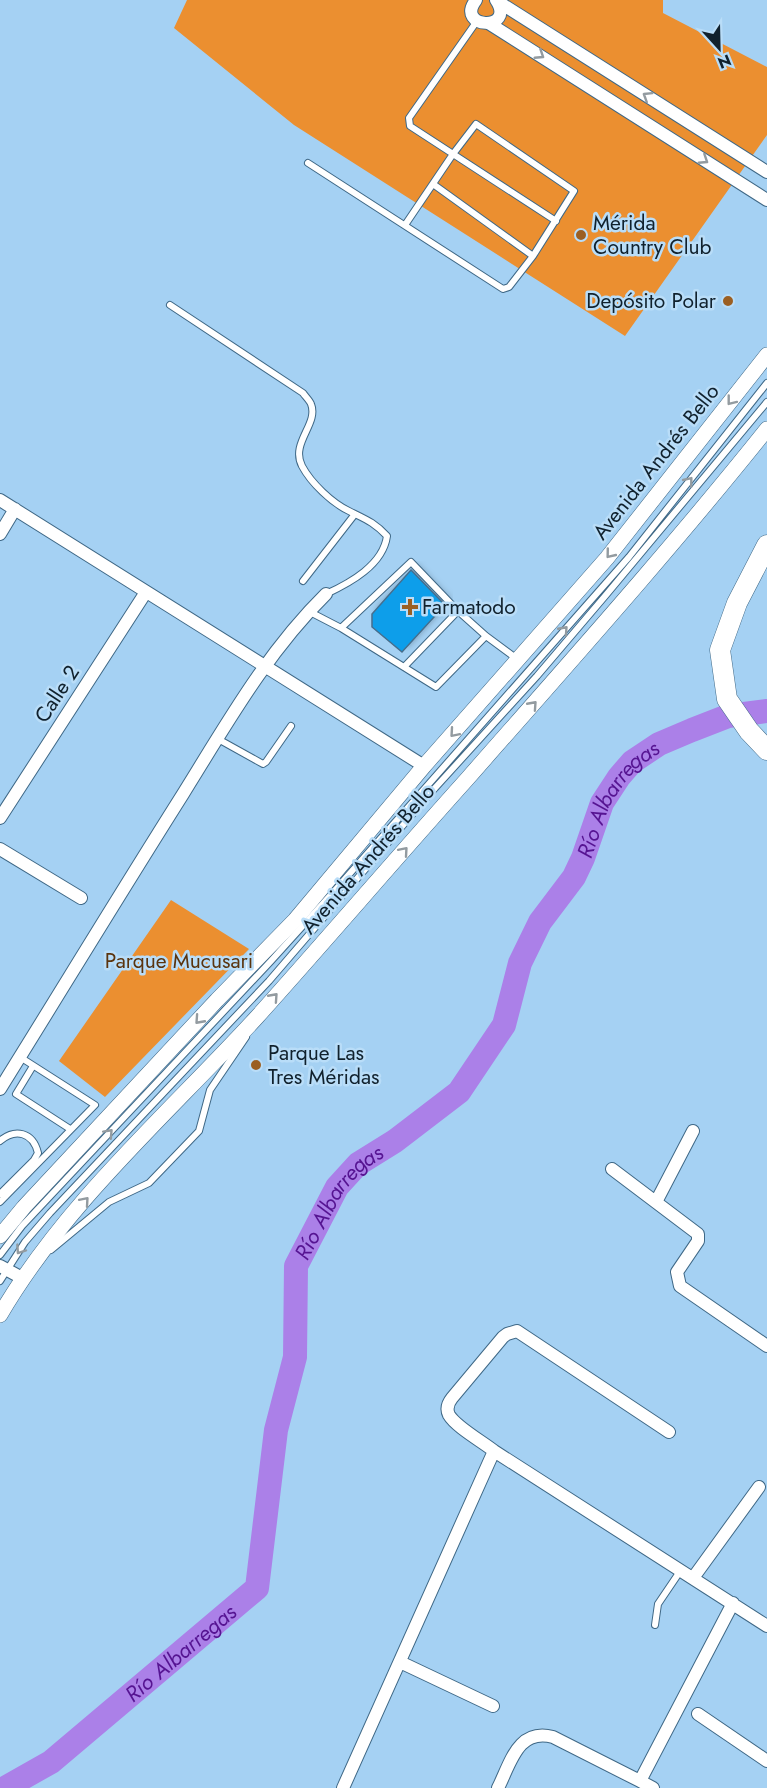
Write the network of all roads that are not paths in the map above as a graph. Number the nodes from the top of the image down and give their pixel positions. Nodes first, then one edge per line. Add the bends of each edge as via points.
1 (476, 0) edge
2 (496, 0) edge
3 (477, 21) junction
4 (490, 24) junction
5 (453, 154) junction
6 (308, 163) dead end
7 (767, 172) edge
8 (433, 184) junction
9 (767, 200) edge
10 (556, 221) junction
11 (405, 225) junction
12 (533, 256) junction
13 (170, 305) dead end
14 (767, 355) edge
15 (767, 384) edge
16 (767, 402) edge
17 (767, 429) edge
18 (0, 500) edge
19 (15, 510) junction
20 (355, 514) junction
21 (0, 534) edge
22 (767, 545) edge
23 (303, 581) dead end
24 (146, 592) junction
25 (326, 594) joint
26 (309, 611) junction
27 (458, 611) junction
28 (341, 628) junction
29 (486, 636) junction
30 (518, 660) junction
31 (265, 665) junction
32 (404, 667) junction
33 (291, 726) dead end
34 (218, 739) junction
35 (767, 750) edge
36 (424, 766) junction
37 (0, 818) edge
38 (0, 849) edge
39 (81, 898) dead end
40 (256, 1017) junction
41 (20, 1057) junction
42 (33, 1066) junction
43 (0, 1089) edge
44 (70, 1129) junction
45 (693, 1131) dead end
46 (0, 1141) edge
47 (612, 1169) dead end
48 (0, 1194) edge
49 (0, 1202) edge
50 (656, 1202) junction
51 (0, 1236) edge
52 (0, 1255) edge
53 (37, 1257) junction
54 (2, 1272) edge
55 (22, 1278) junction
56 (0, 1315) edge
57 (767, 1346) edge
58 (669, 1432) dead end
59 (494, 1451) junction
60 (759, 1487) dead end
61 (681, 1570) junction
62 (693, 1578) junction
63 (733, 1603) junction
64 (655, 1625) dead end
65 (767, 1626) edge
66 (400, 1662) junction
67 (493, 1706) dead end
68 (698, 1714) dead end
69 (766, 1758) edge
70 (640, 1781) junction
71 (343, 1788) edge
72 (498, 1788) edge
73 (653, 1788) edge

1 - 3 street via 471,9
2 - 4 street via 500,14
7 -> 2 street
3 - 4 street
3 - 5 lane via 409,118 410,126
4 -> 9 street
5 - 8 lane
5 - 10 lane
5 - 10 lane via 477,124 572,188 574,191
6 - 11 lane
8 - 11 lane
8 - 12 lane
10 - 12 lane
11 - 12 lane via 504,290
13 - 20 lane via 303,393 311,404 312,415 300,443 302,466 329,496
14 -> 30 street, Avenida Andrés Bello via 607,558
52 -> 15 lane via 22,1226 278,953 629,557
16 -> 54 lane via 537,676 269,981 50,1213
40 -> 17 street, Avenida Andrés Bello via 572,661
18 - 19 street
19 - 21 street
19 - 24 street
20 - 23 lane
20 - 25 lane via 380,528 387,536 386,545 365,572
22 - 35 highway via 737,603 720,650 727,699
24 - 31 street
24 - 37 street, Calle 2
25 - 26 street
26 - 28 lane
26 - 31 street
27 - 28 lane via 411,562
27 - 29 lane
27 - 32 lane
28 - 32 lane
29 - 30 lane
29 - 32 lane via 436,687
30 -> 36 street, Avenida Andrés Bello
31 - 34 street
31 - 36 street
33 - 34 lane via 263,764
34 - 41 street
36 -> 51 street, Avenida Andrés Bello via 295,920
38 - 39 street
53 -> 40 street, Avenida Andrés Bello via 108,1174
40 - 53 lane via 210,1090 199,1131 149,1183 109,1202
41 - 42 lane
41 - 43 street
42 - 44 lane via 16,1094
42 - 44 lane via 95,1105
44 - 49 lane
45 - 50 street
46 - 48 lane via 8,1134 19,1133 32,1140 38,1153
47 - 50 street
50 - 57 street via 698,1234 698,1241 677,1272 680,1286
53 - 55 street, Avenida Andrés Bello
54 - 55 street
55 - 56 street, Avenida Andrés Bello
58 - 59 street via 521,1333 512,1332 447,1407 454,1421
59 - 61 street
59 - 66 street
60 - 62 street
61 - 62 street
61 - 64 lane via 658,1604
62 - 63 street
63 - 65 street
63 - 70 street
66 - 67 street
66 - 71 street
68 - 69 street
70 - 72 street via 541,1734 525,1740 517,1750
70 - 73 street

